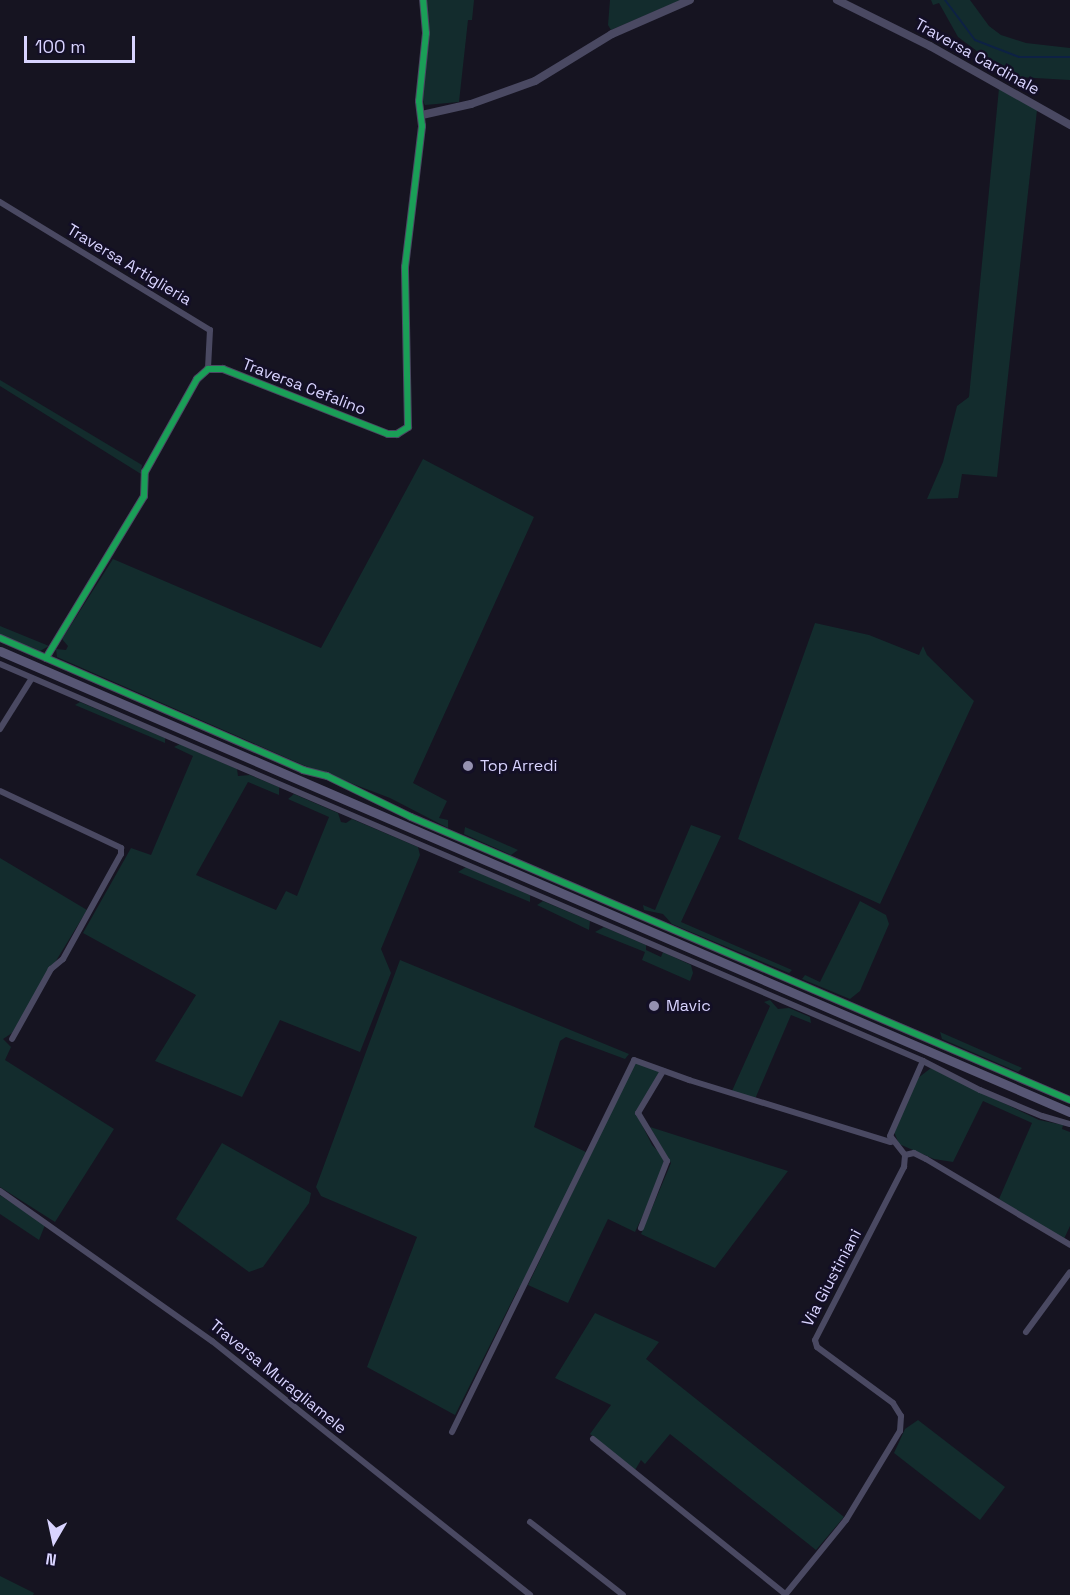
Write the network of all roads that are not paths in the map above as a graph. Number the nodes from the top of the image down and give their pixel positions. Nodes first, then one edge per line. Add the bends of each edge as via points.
1 (423, 0) edge
2 (690, 0) edge
3 (837, 0) edge
4 (422, 115) junction
5 (1070, 125) edge
6 (0, 202) edge
7 (208, 369) junction
8 (0, 638) edge
9 (0, 651) edge
10 (46, 658) junction
11 (0, 664) edge
12 (32, 678) junction
13 (0, 729) edge
14 (0, 791) edge
15 (12, 1039) dead end
16 (923, 1061) junction
17 (663, 1071) junction
18 (1070, 1100) edge
19 (1070, 1112) edge
20 (1070, 1124) edge
21 (891, 1142) junction
22 (905, 1155) junction
23 (0, 1191) edge
24 (641, 1228) dead end
25 (1070, 1245) edge
26 (1070, 1272) edge
27 (1026, 1332) dead end
28 (452, 1432) dead end
29 (593, 1439) dead end
30 (530, 1522) dead end
31 (785, 1594) edge
32 (530, 1595) edge
33 (623, 1595) edge

1 - 4 street via 426,33 419,100
2 - 4 street via 612,34 535,81 471,104
3 - 5 street, Traversa Cardinale via 930,46
4 - 7 street, Traversa Cefalino via 405,267 408,427 388,434 223,369
6 - 7 street, Traversa Artiglieria via 210,330
7 - 10 street via 197,379 145,472 144,496
8 - 10 street
9 - 19 main road
10 - 18 street via 303,770 327,776 411,817
11 - 12 street
12 - 13 street
12 - 16 street
14 - 15 street via 121,848 63,959 51,969
16 - 20 street via 1031,1112
16 - 21 street via 892,1130
17 - 21 street
17 - 24 street via 638,1113 667,1161
17 - 28 street via 634,1060
21 - 22 street
22 - 25 street via 914,1153 926,1159
22 - 31 street, Via Giustiniani via 892,1193 815,1340 817,1347 893,1403 901,1416 900,1431 846,1520
23 - 32 street, Traversa Muragliamele via 208,1338
26 - 27 street
29 - 31 street
30 - 33 street

